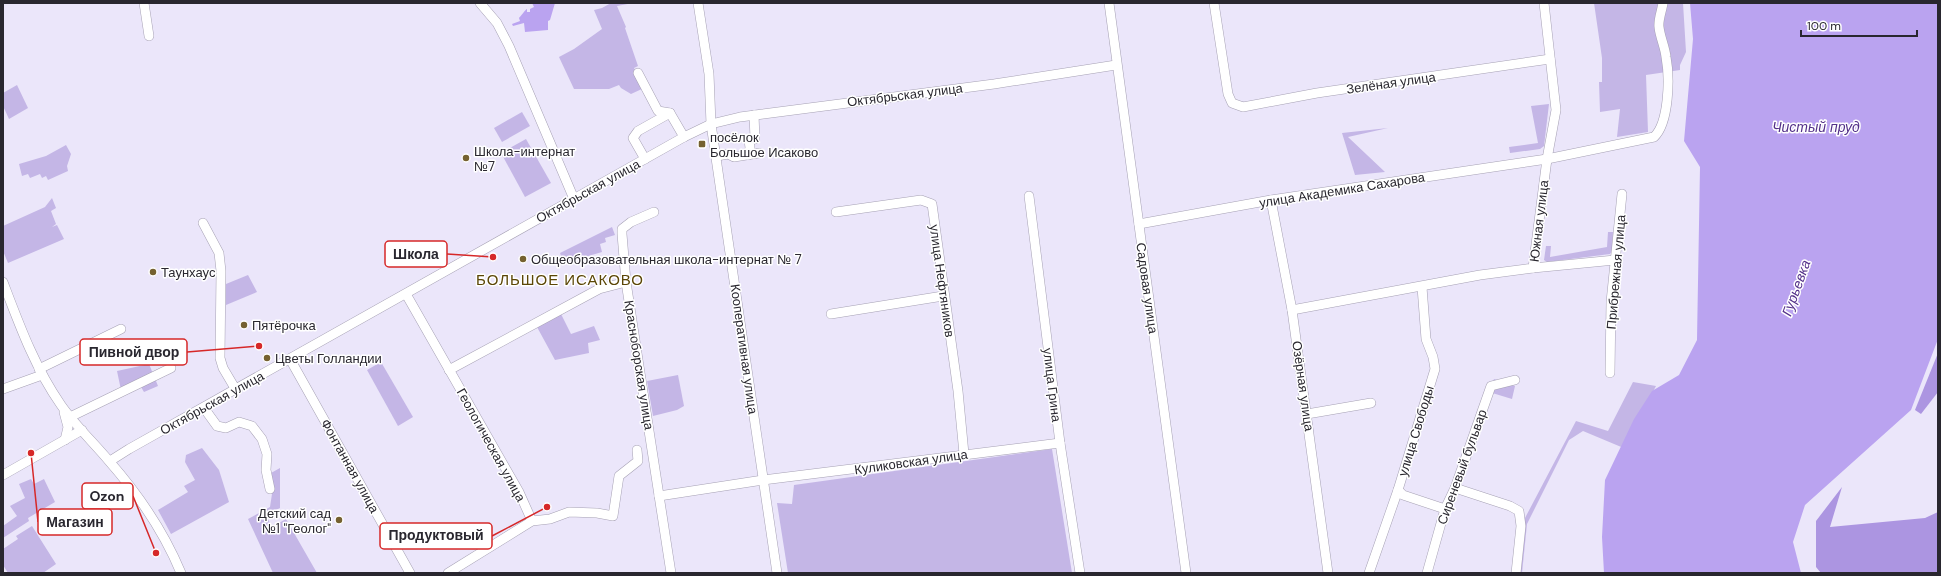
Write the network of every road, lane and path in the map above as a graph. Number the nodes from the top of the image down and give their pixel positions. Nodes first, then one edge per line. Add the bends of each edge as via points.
1 (144, 3) edge
2 (480, 3) edge
3 (698, 3) edge
4 (1109, 3) edge
5 (1214, 3) edge
6 (1544, 3) edge
7 (1663, 3) edge
8 (148, 36) dead end
9 (1550, 59) junction
10 (1116, 65) junction
11 (638, 73) dead end
12 (670, 113) junction
13 (754, 115) junction
14 (711, 124) junction
15 (684, 137) junction
16 (759, 153) dead end
17 (748, 155) junction
18 (717, 156) junction
19 (645, 159) junction
20 (1547, 159) junction
21 (1622, 194) dead end
22 (1029, 196) dead end
23 (574, 199) junction
24 (1271, 200) junction
25 (654, 212) dead end
26 (836, 212) dead end
27 (203, 223) dead end
28 (1138, 224) junction
29 (1615, 260) junction
30 (1533, 268) junction
31 (3, 282) edge
32 (626, 282) junction
33 (1422, 287) junction
34 (406, 294) junction
35 (943, 296) junction
36 (1292, 310) junction
37 (831, 314) dead end
38 (121, 329) dead end
39 (290, 359) junction
40 (171, 368) dead end
41 (449, 370) junction
42 (41, 372) junction
43 (1610, 373) dead end
44 (1515, 380) dead end
45 (3, 389) edge
46 (236, 390) junction
47 (1371, 403) dead end
48 (62, 407) junction
49 (204, 408) junction
50 (1307, 414) junction
51 (70, 417) junction
52 (82, 430) junction
53 (64, 440) junction
54 (1060, 443) junction
55 (638, 450) dead end
56 (964, 454) junction
57 (110, 461) junction
58 (3, 475) edge
59 (763, 480) junction
60 (1455, 488) junction
61 (270, 489) dead end
62 (1398, 490) junction
63 (659, 496) junction
64 (1445, 509) junction
65 (532, 521) junction
66 (181, 573) edge
67 (410, 573) edge
68 (448, 573) edge
69 (671, 573) edge
70 (777, 573) edge
71 (1080, 573) edge
72 (1186, 573) edge
73 (1328, 573) edge
74 (1369, 573) edge
75 (1427, 573) edge
76 (1516, 573) edge

1 - 8 street
2 - 23 street via 497,23 509,46
3 - 14 street, Кооперативная улица via 709,74
4 - 10 street, Садовая улица
5 - 9 street, Зелёная улица via 1228,94 1232,103 1243,107 1325,92
6 - 9 street, Южная улица
7 - 20 street, улица Академика Сахарова via 1658,26 1666,58 1668,85 1660,132 1654,138
9 - 20 street, Южная улица via 1556,110
10 - 13 street, Октябрьская улица via 994,84
10 - 28 street, Садовая улица
11 - 12 street via 658,112
12 - 15 street
12 - 19 street via 638,131 633,138
13 - 14 street, Октябрьская улица
13 - 17 street via 755,139 749,140
14 - 15 street, Октябрьская улица
14 - 18 street, Кооперативная улица
15 - 19 street, Октябрьская улица
16 - 17 street
17 - 18 street
18 - 59 street, Кооперативная улица
19 - 23 street, Октябрьская улица
20 - 24 street, улица Академика Сахарова
20 - 30 street, Южная улица
21 - 29 street, Прибрежная улица
22 - 54 street, улица Грина
23 - 34 street, Октябрьская улица
24 - 28 street, улица Академика Сахарова
24 - 36 street, Озёрная улица
25 - 32 street via 622,229
26 - 35 street, улица Нефтяников via 921,200 932,204
27 - 46 street via 219,253 220,358
28 - 72 street, Садовая улица
29 - 30 street
29 - 43 street, Прибрежная улица via 1611,302
30 - 33 street, Южная улица via 1480,275
31 - 42 street
32 - 41 street, Красноборская улица via 600,289
32 - 63 street, Красноборская улица
33 - 36 street, Южная улица via 1357,296
33 - 62 street, улица Свободы via 1426,339 1435,370
34 - 39 street, Октябрьская улица
34 - 41 street, Геологическая улица
35 - 37 street
35 - 56 street, улица Нефтяников via 958,391
36 - 50 street, Озёрная улица
38 - 42 street
39 - 46 street, Октябрьская улица
39 - 67 street, Фонтанная улица
40 - 51 street
41 - 65 street, Геологическая улица via 519,492
42 - 45 street
42 - 48 street
44 - 60 street, Сиреневый бульвар via 1490,386
46 - 49 street, Октябрьская улица
47 - 50 street
48 - 51 street
48 - 53 street via 68,427
49 - 57 street, Октябрьская улица
49 - 61 street via 217,426 226,428 239,422 252,426 262,439 267,454 266,470
50 - 73 street, Озёрная улица
51 - 52 street
52 - 53 street
52 - 57 street
53 - 58 street
54 - 56 street, Куликовская улица
54 - 71 street, улица Грина
55 - 65 street via 638,461 619,476 613,516 569,512 550,519
56 - 59 street, Куликовская улица
57 - 66 street via 156,526
59 - 63 street, Куликовская улица
59 - 70 street, Кооперативная улица
60 - 64 street, Сиреневый бульвар
60 - 76 street via 1519,511 1521,526
62 - 64 street via 1403,495
62 - 74 street, улица Свободы
63 - 69 street, Красноборская улица
64 - 75 street, Сиреневый бульвар
65 - 68 street

